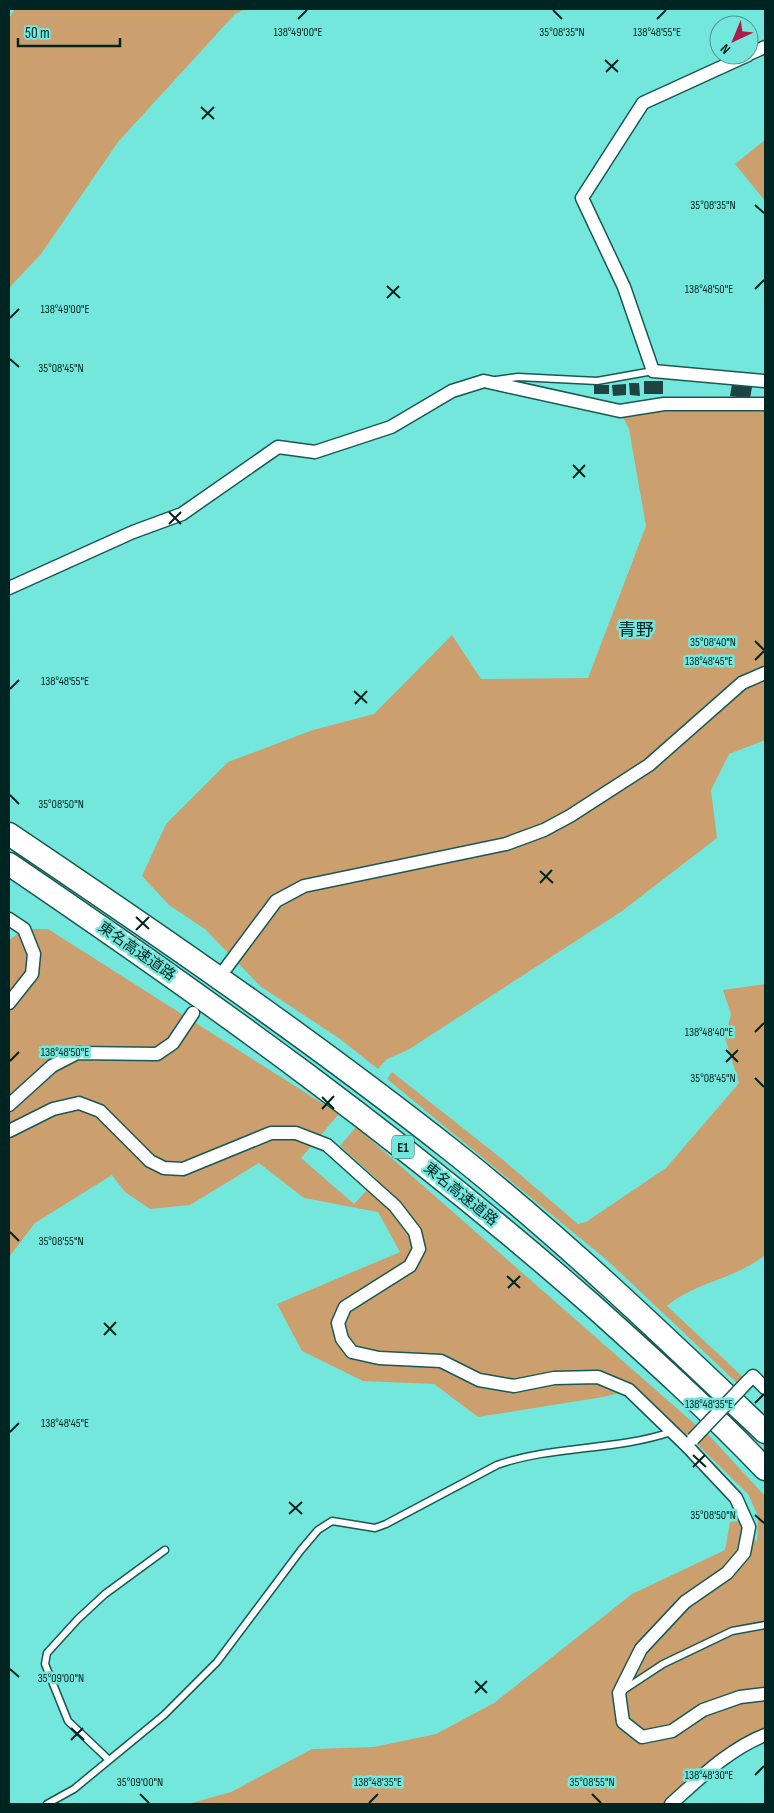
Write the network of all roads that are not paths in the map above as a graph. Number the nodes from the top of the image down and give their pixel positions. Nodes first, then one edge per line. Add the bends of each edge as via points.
1 (726, 65) edge
2 (653, 371) junction
3 (484, 381) junction
4 (765, 381) edge
5 (765, 404) edge
6 (9, 588) edge
7 (765, 673) edge
8 (9, 834) edge
9 (9, 864) edge
10 (9, 919) edge
11 (226, 968) dead end
12 (9, 1003) edge
13 (193, 1013) dead end
14 (9, 1105) edge
15 (9, 1131) edge
16 (765, 1388) edge
17 (671, 1432) junction
18 (765, 1432) edge
19 (690, 1442) junction
20 (765, 1469) edge
21 (165, 1550) dead end
22 (765, 1625) edge
23 (619, 1693) junction
24 (765, 1694) edge
25 (765, 1735) edge
26 (109, 1760) junction
27 (47, 1804) edge
28 (671, 1804) edge

1 - 2 street via 643,103 582,198 624,288
2 - 3 lane via 597,382 518,377
2 - 4 street
3 - 5 street via 620,411 664,404
3 - 6 street via 452,391 391,427 315,452 278,447 182,514 133,532
7 - 11 street via 742,683 649,765 544,830 506,844 304,886 276,901
8 - 18 highway, 東名高速道路 / E1 via 216,976 452,1151 662,1334
9 - 20 highway, 東名高速道路 / E1 via 146,956 312,1076 438,1174 645,1352
10 - 12 street via 24,929 34,954 32,974
13 - 14 street via 173,1043 157,1054 77,1053 52,1066
15 - 17 street via 54,1109 79,1103 100,1111 150,1161 164,1168 183,1169 271,1133 296,1133 327,1145 395,1206 415,1232 419,1249 410,1266 345,1307 338,1323 342,1339 352,1352 380,1358 441,1361 479,1380 514,1386 554,1378 598,1377 629,1390
16 - 19 street, bridge via 753,1376
17 - 19 street
17 - 26 lane via 648,1440 511,1460 376,1528 332,1521 318,1530 301,1550 217,1662 164,1715
19 - 23 street via 736,1498 749,1527 744,1553 728,1573 685,1602 641,1649
21 - 26 lane via 105,1594 47,1653 45,1664 68,1721
22 - 23 lane via 732,1631 663,1664
23 - 24 street via 623,1722 642,1737 672,1731 703,1710 740,1697
25 - 28 street via 746,1742
26 - 27 lane via 74,1789

